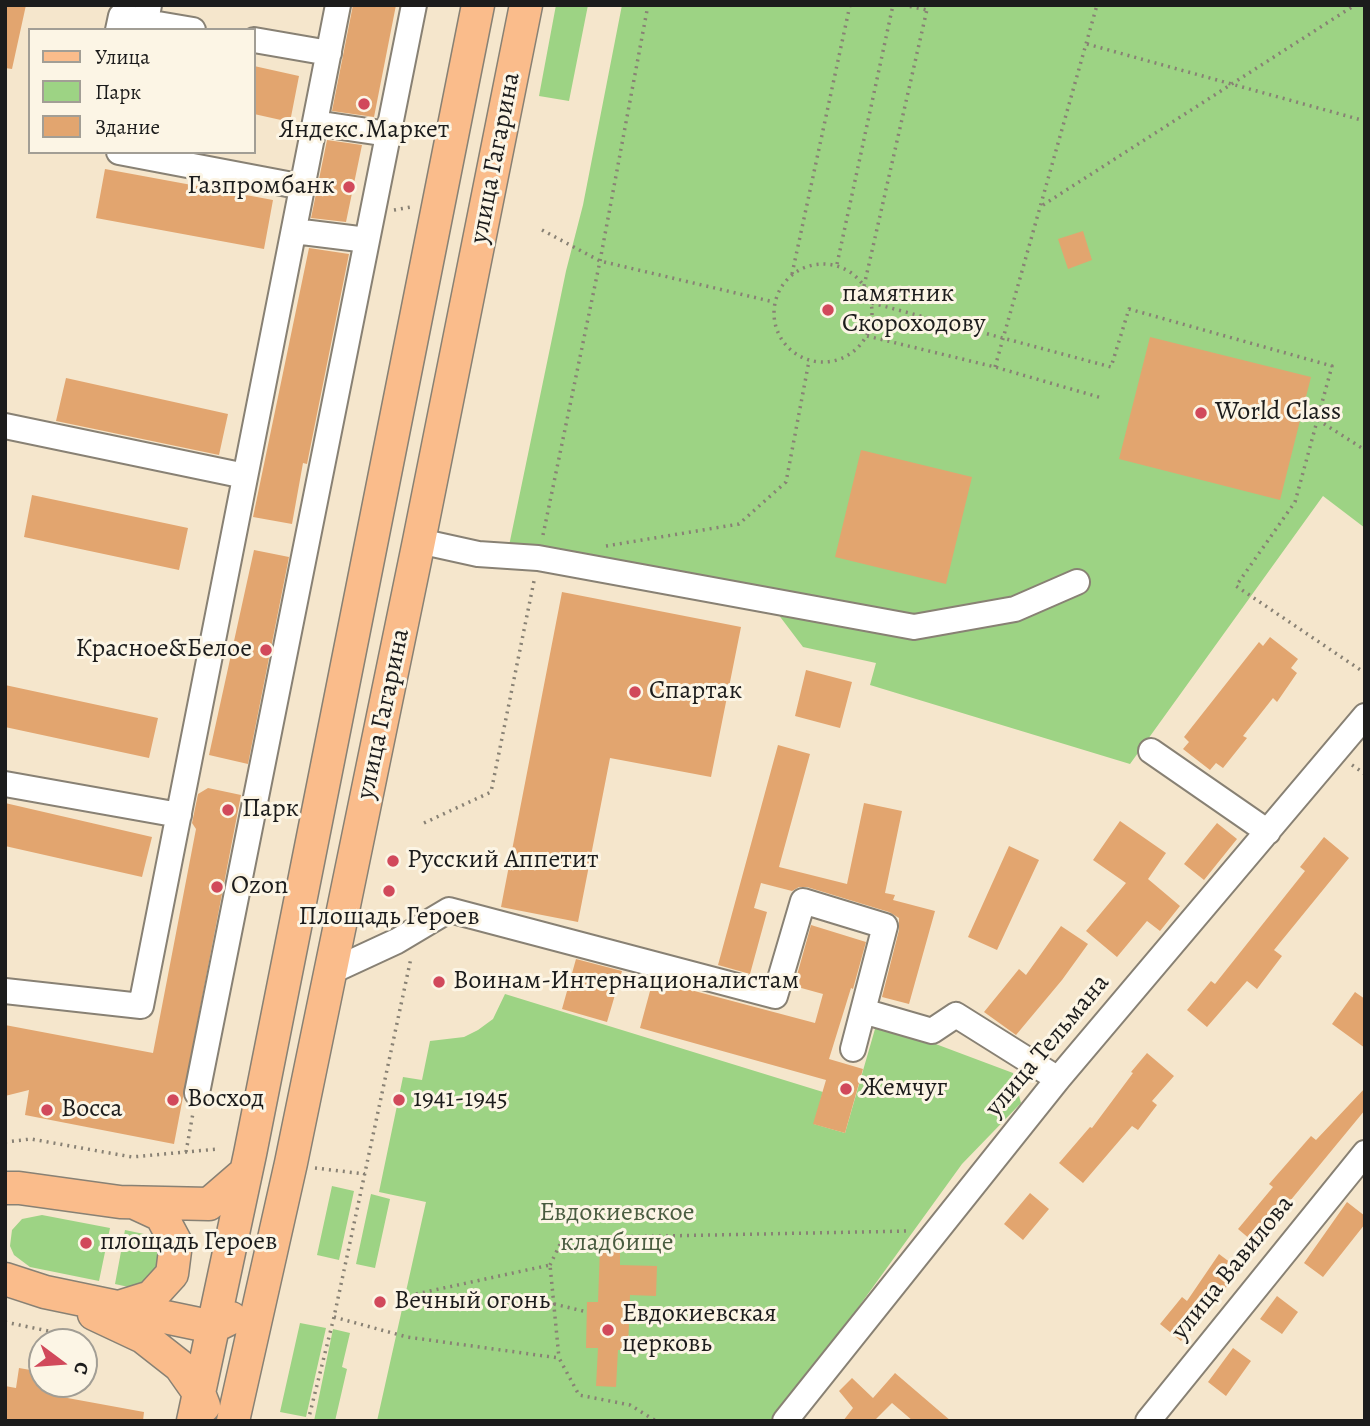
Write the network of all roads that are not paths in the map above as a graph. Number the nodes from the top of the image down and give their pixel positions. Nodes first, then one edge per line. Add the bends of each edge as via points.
1 (338, 5) edge
2 (414, 5) edge
3 (478, 5) edge
4 (526, 5) edge
5 (147, 14) edge
6 (118, 28) edge
7 (187, 28) edge
8 (256, 40) edge
9 (329, 53) junction
10 (315, 123) junction
11 (388, 134) junction
12 (130, 154) edge
13 (303, 187) junction
14 (294, 231) junction
15 (367, 240) junction
16 (5, 426) edge
17 (245, 476) junction
18 (419, 541) junction
19 (1077, 582) dead end
20 (1365, 716) edge
21 (1151, 751) dead end
22 (5, 784) edge
23 (179, 815) junction
24 (1268, 832) junction
25 (330, 972) junction
26 (5, 991) edge
27 (863, 1011) junction
28 (853, 1049) dead end
29 (1058, 1079) junction
30 (197, 1093) road end
31 (1365, 1153) edge
32 (246, 1172) junction
33 (10, 1192) edge
34 (133, 1202) junction
35 (5, 1279) edge
36 (264, 1285) junction
37 (45, 1292) junction
38 (119, 1307) junction
39 (213, 1327) junction
40 (201, 1412) edge
41 (233, 1421) edge
42 (785, 1421) edge
43 (1148, 1421) edge

1 - 9 street
2 - 11 street
3 - 32 main road, улица Гагарина
4 - 18 main road, улица Гагарина
5 - 6 street via 121,16
5 - 7 street
8 - 9 street
9 - 10 street
10 - 11 street
10 - 13 street
11 - 15 street
12 - 13 street
13 - 14 street
14 - 15 street
14 - 17 street
15 - 30 street
16 - 17 street
17 - 23 street
18 - 19 street via 478,554 538,558 915,627 1015,609
18 - 25 main road, улица Гагарина
20 - 24 street, улица Тельмана
21 - 24 street
22 - 23 street
23 - 26 street via 141,1006
24 - 29 street, улица Тельмана
25 - 27 street via 397,941 449,909 775,996 803,901 886,926
25 - 36 main road, улица Гагарина
27 - 28 street
27 - 29 street via 932,1031 956,1015
29 - 42 street, улица Тельмана
31 - 43 street, улица Вавилова
32 - 34 main road via 209,1204
32 - 39 main road, улица Гагарина
33 - 34 main road
34 - 38 main road via 161,1215 176,1243 172,1274 151,1297
35 - 37 main road
36 - 39 main road via 240,1314
36 - 41 main road, улица Гагарина
37 - 38 main road
37 - 40 main road via 143,1337 180,1366
38 - 39 main road
39 - 40 main road, улица Гагарина

